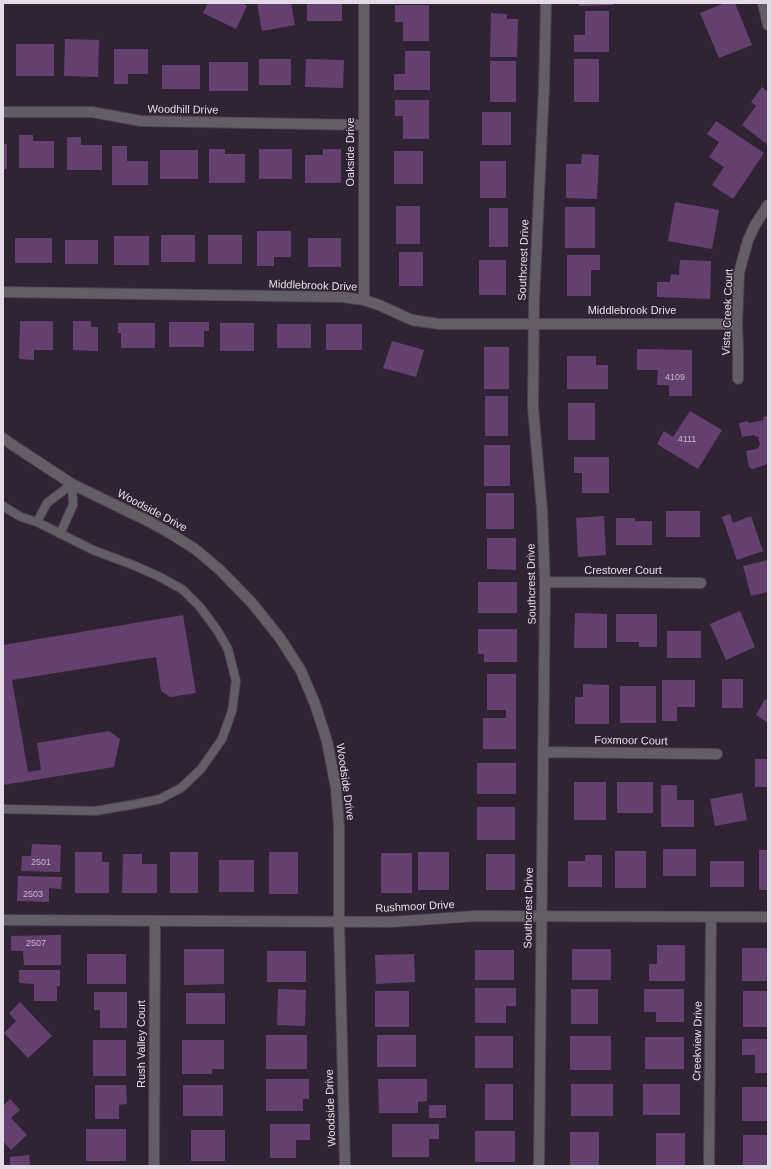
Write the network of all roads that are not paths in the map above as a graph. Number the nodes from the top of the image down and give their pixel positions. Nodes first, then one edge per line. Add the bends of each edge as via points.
1 (364, 3) edge
2 (546, 3) edge
3 (763, 3) edge
4 (768, 25) edge
5 (3, 112) edge
6 (363, 125) junction
7 (768, 204) edge
8 (3, 292) edge
9 (364, 300) junction
10 (534, 324) junction
11 (737, 324) junction
12 (738, 379) dead end
13 (3, 438) edge
14 (72, 484) junction
15 (3, 506) edge
16 (37, 522) junction
17 (60, 534) junction
18 (545, 582) junction
19 (701, 583) dead end
20 (544, 752) junction
21 (717, 754) dead end
22 (3, 810) edge
23 (541, 917) junction
24 (711, 917) junction
25 (768, 917) edge
26 (3, 920) edge
27 (339, 921) junction
28 (155, 922) junction
29 (154, 1166) edge
30 (345, 1166) edge
31 (539, 1166) edge
32 (709, 1166) edge

1 - 6 street, Oakside Drive
2 - 10 street, Southcrest Drive
3 - 4 street
5 - 6 street, Woodhill Drive via 92,112 141,121
6 - 9 street, Oakside Drive
7 - 11 street, Vista Creek Court via 754,225 739,273
8 - 9 street, Middlebrook Drive via 342,297
9 - 10 street, Middlebrook Drive via 412,320 439,324
10 - 11 street, Middlebrook Drive
10 - 18 street, Southcrest Drive via 534,407
11 - 12 street, Vista Creek Court
13 - 14 street, Woodside Drive
14 - 16 lane via 47,503
14 - 17 lane via 73,505
14 - 27 street, Woodside Drive via 173,535 195,549 252,603 280,638 301,671 327,741 336,788 339,827
15 - 16 lane via 21,517
16 - 17 lane
17 - 22 lane via 158,576 182,589 200,607 228,649 236,681 232,711 222,740 201,770 181,788 160,799 95,811
18 - 19 street, Crestover Court
18 - 20 street, Southcrest Drive
20 - 21 street, Foxmoor Court
20 - 23 street, Southcrest Drive
23 - 24 street, Rushmoor Drive
23 - 27 street, Rushmoor Drive via 476,916 391,922
23 - 31 street, Southcrest Drive
24 - 25 street, Rushmoor Drive
24 - 32 street, Creekview Drive
26 - 28 street, Rushmoor Drive
27 - 28 street, Rushmoor Drive
27 - 30 street, Woodside Drive
28 - 29 street, Rush Valley Court

